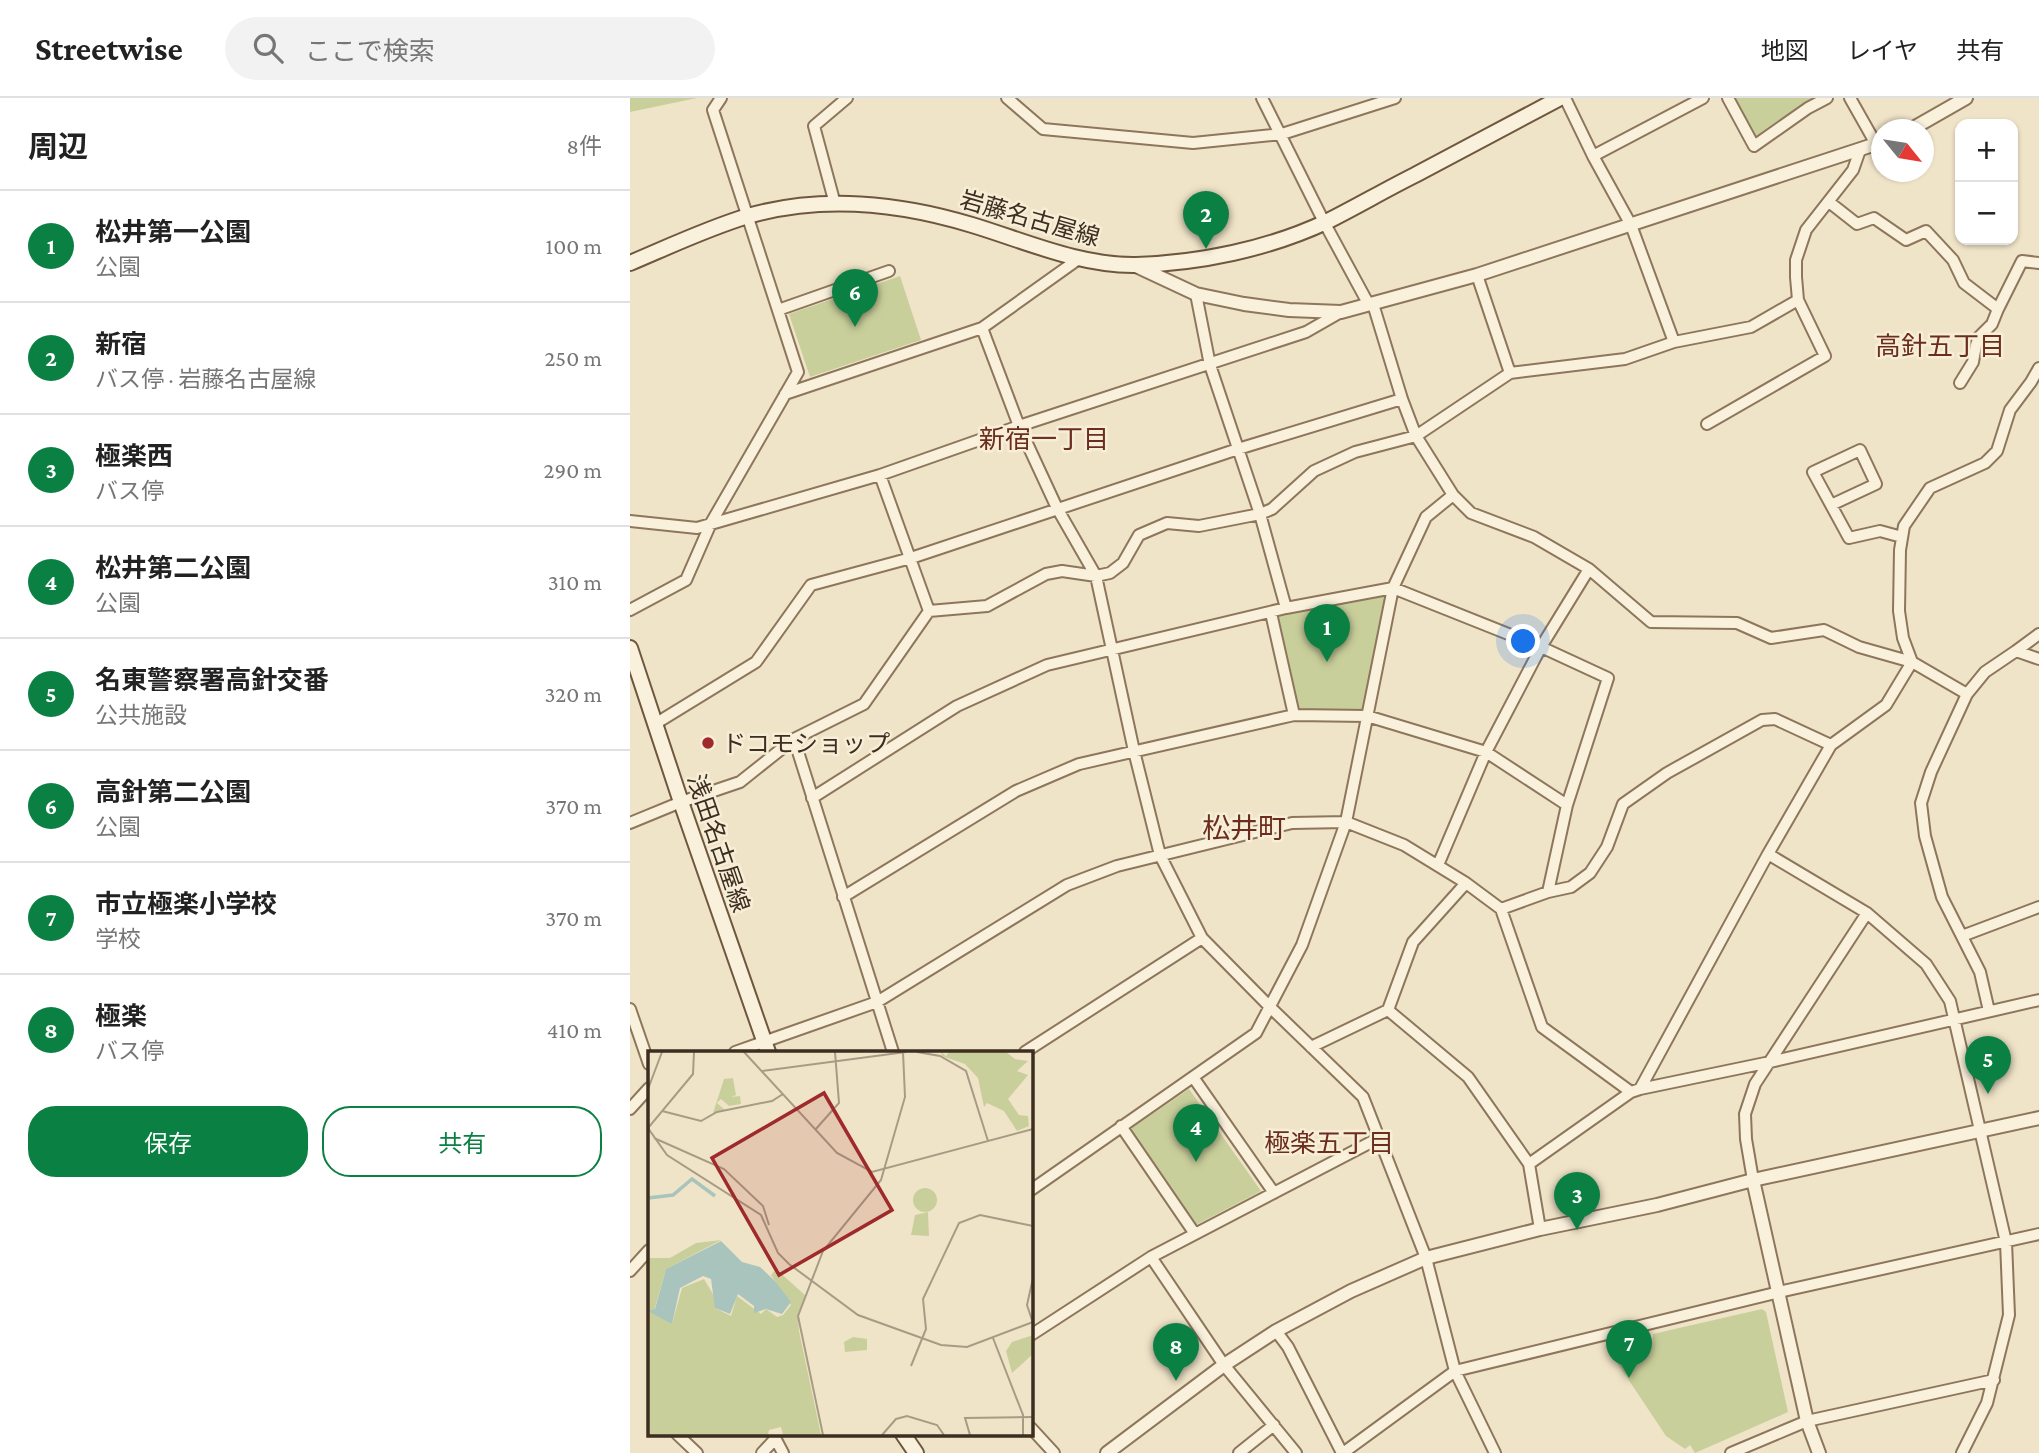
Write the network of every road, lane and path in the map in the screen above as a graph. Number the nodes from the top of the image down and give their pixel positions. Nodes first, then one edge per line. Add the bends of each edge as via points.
1 (721, 98) edge
2 (847, 98) edge
3 (1006, 98) edge
4 (1262, 98) edge
5 (1395, 98) edge
6 (1562, 98) edge
7 (1703, 98) edge
8 (1728, 98) edge
9 (1827, 98) edge
10 (1850, 98) edge
11 (1966, 98) edge
12 (1929, 119) edge
13 (1871, 131) edge
14 (1282, 134) junction
15 (1871, 146) edge
16 (1860, 149) junction
17 (1593, 156) junction
18 (1829, 202) junction
19 (835, 204) junction
20 (747, 217) junction
21 (1324, 222) junction
22 (1631, 225) junction
23 (1080, 258) junction
24 (630, 263) edge
25 (2039, 263) edge
26 (1133, 265) junction
27 (889, 271) dead end
28 (1477, 275) junction
29 (1196, 294) junction
30 (1798, 300) junction
31 (1371, 304) junction
32 (1998, 309) junction
33 (778, 310) junction
34 (1341, 312) junction
35 (982, 328) junction
36 (1674, 342) junction
37 (1210, 365) junction
38 (2039, 368) edge
39 (1510, 373) junction
40 (1960, 383) dead end
41 (785, 394) junction
42 (1402, 399) junction
43 (1707, 424) dead end
44 (1019, 426) junction
45 (1416, 436) junction
46 (1238, 449) junction
47 (880, 475) junction
48 (1453, 495) junction
49 (1831, 505) junction
50 (1057, 508) junction
51 (1260, 514) junction
52 (630, 521) edge
53 (711, 523) junction
54 (1902, 537) junction
55 (911, 558) junction
56 (1590, 569) junction
57 (1096, 576) junction
58 (1393, 588) junction
59 (1286, 608) junction
60 (630, 610) edge
61 (929, 611) junction
62 (1271, 613) junction
63 (2039, 634) edge
64 (630, 648) edge
65 (1541, 648) junction
66 (1112, 651) junction
67 (2016, 651) junction
68 (2039, 659) edge
69 (1912, 662) junction
70 (1967, 694) junction
71 (1294, 715) junction
72 (1367, 716) junction
73 (655, 724) junction
74 (793, 739) junction
75 (1831, 745) junction
76 (1133, 751) junction
77 (1486, 752) junction
78 (812, 798) junction
79 (681, 802) junction
80 (1567, 804) junction
81 (1346, 822) junction
82 (630, 823) edge
83 (1768, 854) junction
84 (1160, 855) junction
85 (1438, 865) junction
86 (1466, 883) junction
87 (1548, 892) junction
88 (843, 897) junction
89 (2039, 907) edge
90 (1501, 909) junction
91 (1867, 913) junction
92 (1962, 936) junction
93 (1202, 939) junction
94 (2039, 1000) edge
95 (877, 1002) junction
96 (1270, 1007) junction
97 (630, 1009) edge
98 (1388, 1010) junction
99 (1989, 1011) junction
100 (1955, 1018) junction
101 (766, 1047) edge
102 (1311, 1047) junction
103 (741, 1051) edge
104 (893, 1051) edge
105 (1027, 1051) edge
106 (648, 1061) edge
107 (1770, 1062) junction
108 (1193, 1077) junction
109 (648, 1089) edge
110 (1635, 1091) junction
111 (630, 1109) edge
112 (2039, 1118) edge
113 (1121, 1126) junction
114 (1979, 1131) junction
115 (1379, 1138) junction
116 (1529, 1164) junction
117 (1753, 1180) junction
118 (1032, 1189) edge
119 (1274, 1193) junction
120 (1540, 1229) junction
121 (1195, 1234) junction
122 (2039, 1234) edge
123 (2006, 1242) junction
124 (648, 1251) edge
125 (1151, 1257) junction
126 (1426, 1258) junction
127 (630, 1271) edge
128 (1779, 1292) junction
129 (1276, 1331) junction
130 (1032, 1334) edge
131 (1224, 1365) junction
132 (1455, 1371) junction
133 (1994, 1380) junction
134 (1807, 1421) junction
135 (1274, 1425) junction
136 (1032, 1429) edge
137 (679, 1436) edge
138 (774, 1436) edge
139 (903, 1436) edge
140 (697, 1453) edge
141 (762, 1453) edge
142 (783, 1453) edge
143 (916, 1453) edge
144 (1054, 1453) edge
145 (1107, 1453) edge
146 (1239, 1453) edge
147 (1296, 1453) edge
148 (1343, 1453) edge
149 (1495, 1453) edge
150 (1731, 1453) edge
151 (1819, 1453) edge
152 (1962, 1453) edge

1 - 20 street via 713,110
2 - 19 street via 814,126
3 - 14 street via 1043,128 1193,143
4 - 14 street
5 - 14 street
6 - 17 street
6 - 21 main road, 岩藤名古屋線
7 - 17 street
8 - 9 street via 1754,146
10 - 13 street
11 - 12 street
14 - 21 street
15 - 16 street
16 - 18 street via 1853,170
16 - 22 street
17 - 22 street
18 - 30 street via 1806,230 1796,260
18 - 32 street via 1857,223 1874,218 1906,240 1926,231 1953,260 1964,283
19 - 20 main road, 岩藤名古屋線
19 - 23 main road, 岩藤名古屋線 via 913,210
20 - 24 main road, 岩藤名古屋線
20 - 33 street
21 - 26 main road, 岩藤名古屋線 via 1274,242 1229,253
21 - 31 street
22 - 28 street
22 - 36 street
23 - 26 main road, 岩藤名古屋線
23 - 35 street
25 - 32 street via 2022,261
26 - 29 street
27 - 33 street
28 - 31 street
28 - 39 street
29 - 34 street via 1289,310
29 - 37 street
30 - 36 street via 1752,327
30 - 43 street via 1825,356
31 - 34 street
31 - 42 street
32 - 40 street via 1979,337 1973,362
33 - 41 street via 798,372
34 - 37 street via 1306,332
35 - 41 street
35 - 44 street
36 - 39 street via 1625,359
37 - 44 street
37 - 46 street
38 - 54 street via 2010,410 1997,451 1985,463 1930,488 1904,526
39 - 45 street
41 - 53 street
42 - 45 street
42 - 46 street
44 - 47 street
44 - 50 street
45 - 48 street
45 - 51 street via 1355,452 1314,471 1272,509
46 - 50 street
46 - 51 street
47 - 53 street
47 - 55 street
48 - 56 street via 1471,513 1534,537
48 - 58 street via 1426,517
49 - 49 street via 1813,472 1860,450 1876,484
49 - 54 street via 1849,538 1880,531
50 - 55 street
50 - 57 street
51 - 57 street via 1199,526 1167,523 1139,535 1123,563
51 - 59 street
52 - 53 street via 697,527
53 - 60 street via 686,580
54 - 69 street via 1899,611
55 - 61 street
55 - 73 street via 811,586 756,662
56 - 65 street
56 - 69 street via 1651,622 1737,623 1771,638 1824,630 1858,647
57 - 61 street via 1062,571 1046,574 987,606
57 - 66 street
58 - 59 street
58 - 65 street
58 - 72 street
59 - 62 street
61 - 74 street via 864,704
62 - 66 street
62 - 71 street
63 - 67 street
64 - 73 main road, 浅田名古屋線
65 - 77 street
65 - 80 street via 1608,677
66 - 76 street
66 - 78 street via 1047,665 957,706
67 - 68 street
67 - 70 street via 1985,672
69 - 70 street
69 - 75 street via 1886,705
70 - 92 street via 1921,803 1942,897
71 - 72 street
71 - 76 street
72 - 77 street
72 - 81 street
73 - 79 main road, 浅田名古屋線
74 - 78 street
74 - 79 street via 740,782
75 - 83 street
75 - 87 street via 1775,719 1762,720 1667,773 1623,804 1607,847 1590,873 1571,887
76 - 84 street
76 - 88 street via 1079,764 1016,792
77 - 80 street
77 - 85 street
78 - 88 street
79 - 82 street
79 - 101 main road, 浅田名古屋線
80 - 87 street
81 - 84 street via 1292,823
81 - 85 street via 1404,845
81 - 96 street via 1302,945
83 - 91 street
83 - 110 street
84 - 93 street
84 - 95 street via 1068,885
85 - 86 street
86 - 90 street
86 - 98 street via 1413,942
87 - 90 street
88 - 95 street
89 - 92 street
90 - 110 street via 1542,1027
91 - 100 street via 1926,964 1950,1001
91 - 107 street
92 - 99 street via 1980,972
93 - 96 street
93 - 105 street
94 - 99 street
95 - 101 street
95 - 104 street
96 - 102 street
96 - 108 street via 1256,1033
97 - 106 street
98 - 102 street
98 - 116 street via 1468,1077
99 - 100 street
100 - 107 street
100 - 114 street
101 - 103 street
102 - 115 street via 1363,1097
107 - 110 street
107 - 117 street via 1755,1084 1745,1114
108 - 113 street
108 - 119 street
109 - 111 street
110 - 116 street
112 - 114 street
113 - 118 street
113 - 121 street
114 - 117 street
114 - 123 street
115 - 119 street
115 - 126 street
116 - 120 street
117 - 120 street
117 - 128 street
119 - 121 street
120 - 126 street
121 - 125 street
122 - 123 street
123 - 128 street
123 - 133 street via 2010,1315
124 - 127 street
125 - 130 street
125 - 131 street
126 - 129 street via 1350,1291
126 - 132 street
128 - 132 street
128 - 134 street
129 - 131 street
129 - 148 street
131 - 135 street
131 - 145 street
132 - 148 street
132 - 149 street
133 - 134 street
133 - 152 street
134 - 150 street
134 - 151 street
135 - 146 street
135 - 147 street
136 - 144 street
137 - 140 street
138 - 141 street
138 - 142 street
139 - 143 main road

